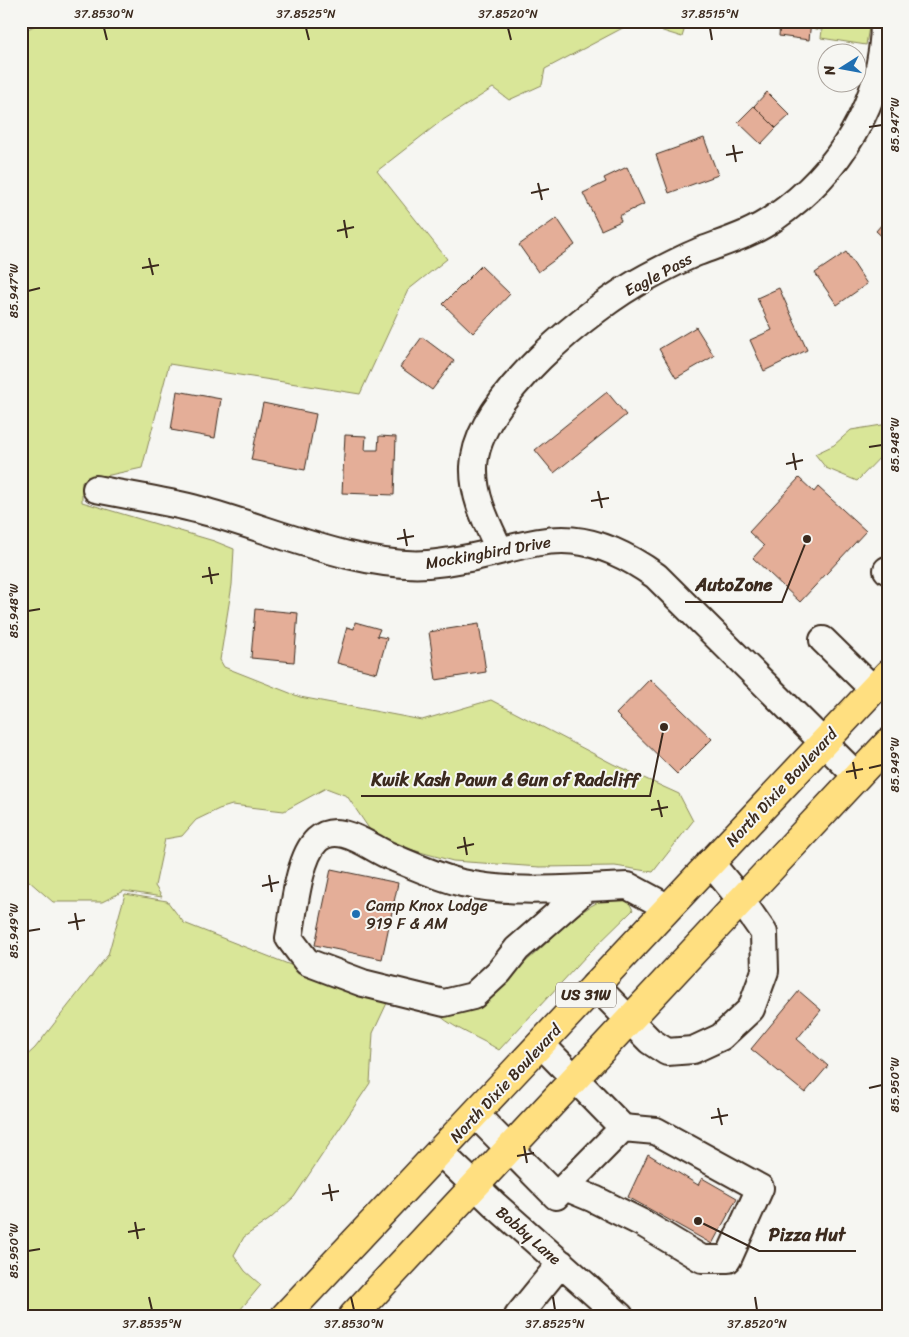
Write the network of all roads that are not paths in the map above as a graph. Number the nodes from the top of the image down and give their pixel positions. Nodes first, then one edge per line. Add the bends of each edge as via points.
1 (884, 21) edge
2 (96, 489) dead end
3 (499, 549) junction
4 (823, 640) dead end
5 (881, 682) edge
6 (823, 742) junction
7 (888, 744) edge
8 (857, 776) junction
9 (710, 862) junction
10 (588, 888) junction
11 (742, 900) junction
12 (668, 907) junction
13 (595, 985) junction
14 (628, 1020) junction
15 (541, 1044) junction
16 (575, 1078) junction
17 (475, 1114) junction
18 (623, 1128) junction
19 (509, 1148) junction
20 (440, 1152) junction
21 (475, 1185) junction
22 (565, 1187) junction
23 (561, 1263) junction
24 (285, 1316) edge
25 (353, 1316) edge
26 (518, 1316) edge
27 (620, 1316) edge

1 - 3 street, Eagle Pass via 881,63 863,116 834,164 814,185 773,219 646,278 599,308 553,344 501,403 478,444 474,466 479,505
2 - 3 street, Mockingbird Drive via 199,510 373,560 428,564
3 - 6 street, Mockingbird Drive via 565,539 606,547 635,561 656,576
4 - 5 street
5 - 6 highway, North Dixie Boulevard / US 31W
6 - 8 street, Mockingbird Drive
6 - 9 highway, North Dixie Boulevard / US 31W
7 - 8 highway, US 31W
8 - 11 highway, US 31W
9 - 11 street
9 - 12 highway, North Dixie Boulevard / US 31W
10 - 10 street via 517,949 474,996 444,1003 363,983 307,962 289,938 306,855 318,839 332,834 348,835 388,856 461,882 521,891
10 - 12 street via 628,886
11 - 14 highway, US 31W
11 - 14 street via 764,933 766,971 751,1009 721,1037 693,1050 667,1052
12 - 13 highway, North Dixie Boulevard / US 31W
13 - 14 street
13 - 15 highway, North Dixie Boulevard / US 31W
14 - 16 highway, US 31W
15 - 16 street
15 - 17 highway, North Dixie Boulevard / US 31W
16 - 18 street
16 - 19 highway, US 31W
17 - 19 street
17 - 20 highway, North Dixie Boulevard / US 31W
18 - 22 street
18 - 22 street via 656,1131 760,1188 728,1259 702,1258 611,1207
19 - 21 highway, US 31W
19 - 22 street via 556,1196
20 - 21 street, Bobby Lane
20 - 24 highway, North Dixie Boulevard / US 31W
21 - 23 street, Bobby Lane
21 - 25 highway, US 31W
23 - 26 street
23 - 27 street, Bobby Lane

